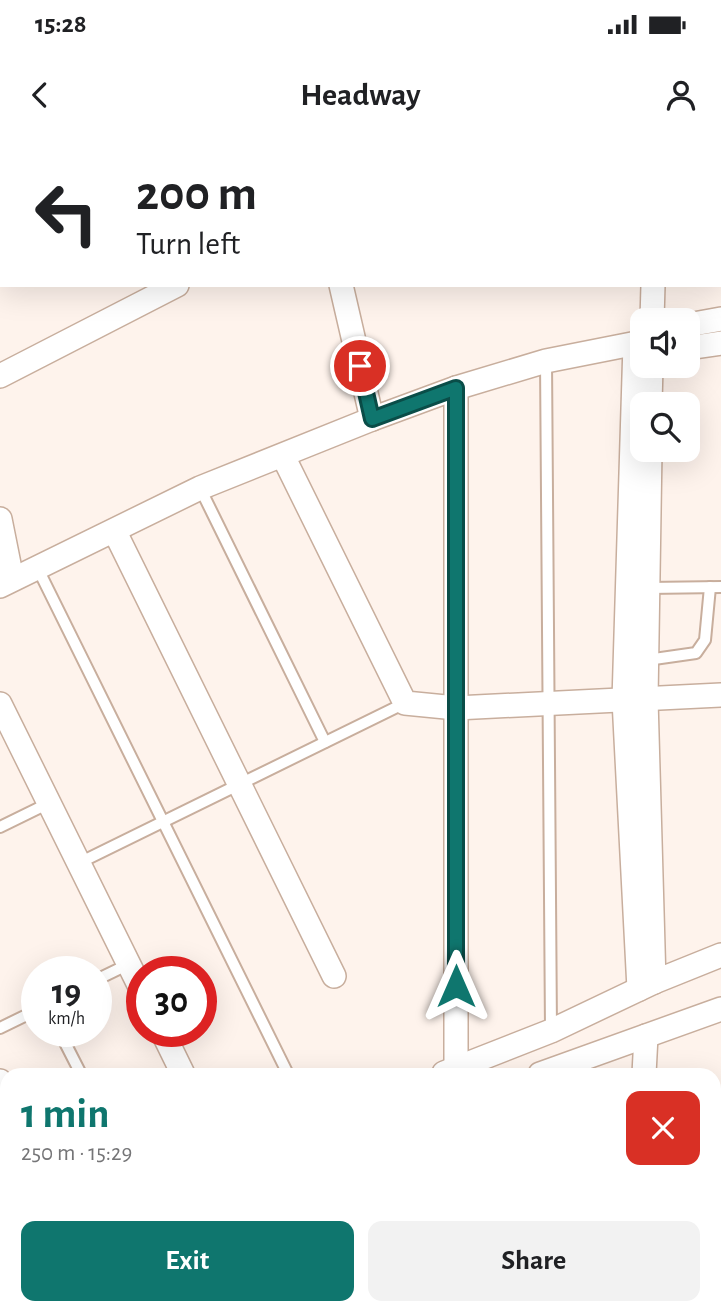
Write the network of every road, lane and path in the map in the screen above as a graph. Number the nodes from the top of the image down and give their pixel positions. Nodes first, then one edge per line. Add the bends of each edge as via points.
1 (173, 287) edge
2 (341, 287) edge
3 (653, 287) edge
4 (652, 308) edge
5 (721, 318) edge
6 (700, 322) edge
7 (721, 343) edge
8 (630, 345) edge
9 (700, 346) edge
10 (546, 361) junction
11 (0, 376) edge
12 (637, 378) edge
13 (456, 388) junction
14 (372, 419) junction
15 (282, 456) junction
16 (650, 462) edge
17 (200, 488) junction
18 (0, 519) edge
19 (115, 532) junction
20 (37, 567) junction
21 (6, 583) edge
22 (716, 587) edge
23 (648, 588) junction
24 (647, 660) junction
25 (721, 695) edge
26 (635, 699) junction
27 (405, 703) junction
28 (0, 704) edge
29 (549, 704) junction
30 (456, 708) junction
31 (325, 742) junction
32 (240, 784) junction
33 (49, 803) junction
34 (163, 822) junction
35 (0, 827) edge
36 (79, 863) junction
37 (721, 955) edge
38 (126, 958) edge
39 (334, 976) dead end
40 (646, 986) junction
41 (721, 1009) edge
42 (21, 1018) edge
43 (0, 1028) edge
44 (551, 1031) junction
45 (646, 1036) junction
46 (67, 1047) edge
47 (170, 1047) edge
48 (78, 1068) edge
49 (180, 1068) edge
50 (285, 1068) edge
51 (448, 1068) edge
52 (458, 1068) edge
53 (557, 1068) edge
54 (644, 1068) edge

1 - 11 street
2 - 14 street
3 - 4 street
5 - 6 street
7 - 9 street
8 - 10 street
10 - 13 street
10 - 29 lane
12 - 26 street via 625,570
13 - 14 street
13 - 30 street
14 - 15 street
15 - 17 street
15 - 27 street
16 - 23 street
17 - 19 street
17 - 31 lane
18 - 21 street
19 - 20 street
19 - 32 street
20 - 21 street
20 - 34 lane
22 - 23 lane
22 - 24 lane via 705,640 696,653
23 - 24 street
24 - 26 street
25 - 26 street
26 - 29 street
26 - 40 street
27 - 30 street
27 - 31 lane
28 - 33 street
29 - 30 street
29 - 44 lane
30 - 51 street
31 - 32 lane
32 - 34 lane
32 - 39 street
33 - 35 lane
33 - 36 street
34 - 36 lane
34 - 50 lane
36 - 38 street
37 - 40 street
40 - 44 street
41 - 45 street
42 - 43 lane
44 - 52 street
45 - 53 street
45 - 54 street
46 - 48 lane
47 - 49 street

